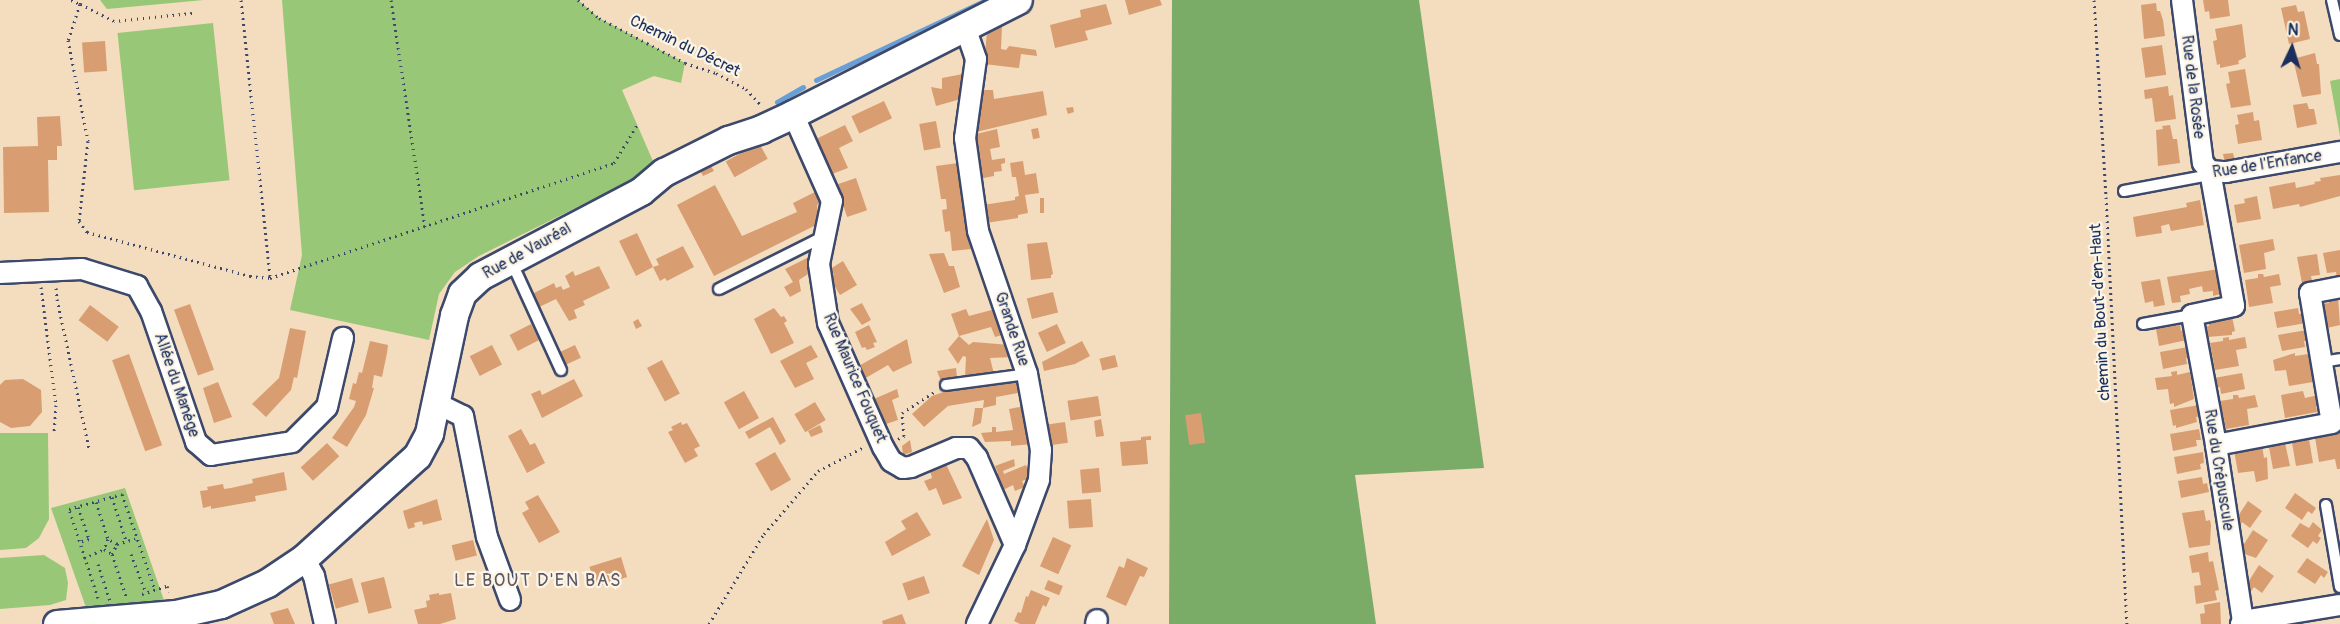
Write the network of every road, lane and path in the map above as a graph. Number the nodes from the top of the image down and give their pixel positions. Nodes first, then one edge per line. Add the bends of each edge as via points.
1 (71, 0) edge
2 (241, 0) edge
3 (391, 0) edge
4 (578, 0) edge
5 (1018, 0) edge
6 (2094, 0) edge
7 (2182, 0) edge
8 (2332, 0) edge
9 (81, 2) edge
10 (192, 13) dead end
11 (965, 27) junction
12 (2340, 35) edge
13 (785, 118) junction
14 (637, 125) dead end
15 (2340, 153) edge
16 (2210, 171) junction
17 (2124, 191) dead end
18 (425, 227) junction
19 (825, 236) junction
20 (510, 258) junction
21 (48, 270) junction
22 (0, 273) edge
23 (270, 278) junction
24 (2340, 287) edge
25 (719, 289) dead end
26 (2192, 315) junction
27 (2143, 324) dead end
28 (343, 338) dead end
29 (2331, 361) edge
30 (561, 370) dead end
31 (1027, 374) junction
32 (946, 386) joint
33 (436, 403) junction
34 (2336, 422) edge
35 (54, 434) dead end
36 (2216, 445) junction
37 (883, 447) junction
38 (89, 448) dead end
39 (863, 448) dead end
40 (112, 497) junction
41 (96, 502) junction
42 (2326, 505) dead end
43 (78, 507) junction
44 (136, 538) junction
45 (108, 540) junction
46 (126, 541) junction
47 (79, 542) junction
48 (117, 544) junction
49 (1015, 544) junction
50 (104, 549) junction
51 (112, 554) junction
52 (131, 554) dead end
53 (84, 558) junction
54 (304, 558) junction
55 (98, 564) dead end
56 (2340, 587) edge
57 (146, 593) junction
58 (136, 596) dead end
59 (510, 600) dead end
60 (2340, 604) edge
61 (100, 606) dead end
62 (2242, 622) edge
63 (57, 624) edge
64 (325, 624) edge
65 (709, 624) edge
66 (978, 624) edge
67 (2127, 624) edge

1 - 9 path
2 - 23 path
3 - 18 path
4 - 13 path, Chemin du Décret via 608,23 746,89
5 - 11 main road, Rue de Vauréal
6 - 67 path, chemin du Bout-d'en-Haut
7 - 16 street, Rue de la Rosée via 2203,163
8 - 12 lane
9 - 10 path via 114,21
9 - 23 path via 68,40 88,141 79,221 87,232
11 - 13 main road, Rue de Vauréal
11 - 31 street, Grande Rue via 976,59 965,138 978,231
13 - 19 street, Rue Maurice Fouquet via 832,201
13 - 20 main road, Rue de Vauréal via 728,140 664,172 641,191
14 - 18 path via 614,163
15 - 16 street, Rue de l'Enfance via 2226,172
16 - 17 lane, Rue de l'Enfance via 2204,176
16 - 26 street via 2234,306
18 - 23 path
19 - 25 lane
19 - 37 street, Rue Maurice Fouquet via 819,264 828,323
20 - 30 lane
20 - 33 main road, Rue de Vauréal via 480,276 462,293
21 - 22 street, Allée du Manége
21 - 28 street, Allée du Manége via 82,269 137,286 151,311 196,442 211,456 292,442 327,407
21 - 35 path via 56,405
21 - 38 path
24 - 29 street via 2310,293
26 - 27 lane
26 - 36 street, Rue du Crépuscule
29 - 34 street
31 - 32 lane
31 - 49 street, Grande Rue via 1041,450 1039,480
32 - 37 path via 902,413 904,436
33 - 54 main road, Rue de Vauréal via 429,433 417,456
33 - 59 street via 464,416 487,537
34 - 36 street
36 - 62 street, Rue du Crépuscule
37 - 49 street, Rue Maurice Fouquet via 891,461 903,468 956,448 969,448
39 - 65 path via 818,471 764,534
40 - 41 path
40 - 44 path via 122,494
40 - 46 path
41 - 43 path
41 - 45 path
42 - 56 lane
43 - 47 path via 69,509
43 - 47 path via 89,539
44 - 46 path
44 - 57 path via 154,590
45 - 48 path
45 - 50 path
46 - 48 path
47 - 53 path
48 - 51 path
49 - 66 street, Grande Rue
50 - 51 path
50 - 53 path
51 - 55 path via 128,599 111,603
52 - 57 path
53 - 61 path
54 - 63 main road, Rue de Vauréal via 267,583 221,604 176,614
54 - 64 street via 314,576
57 - 58 path
60 - 62 street

